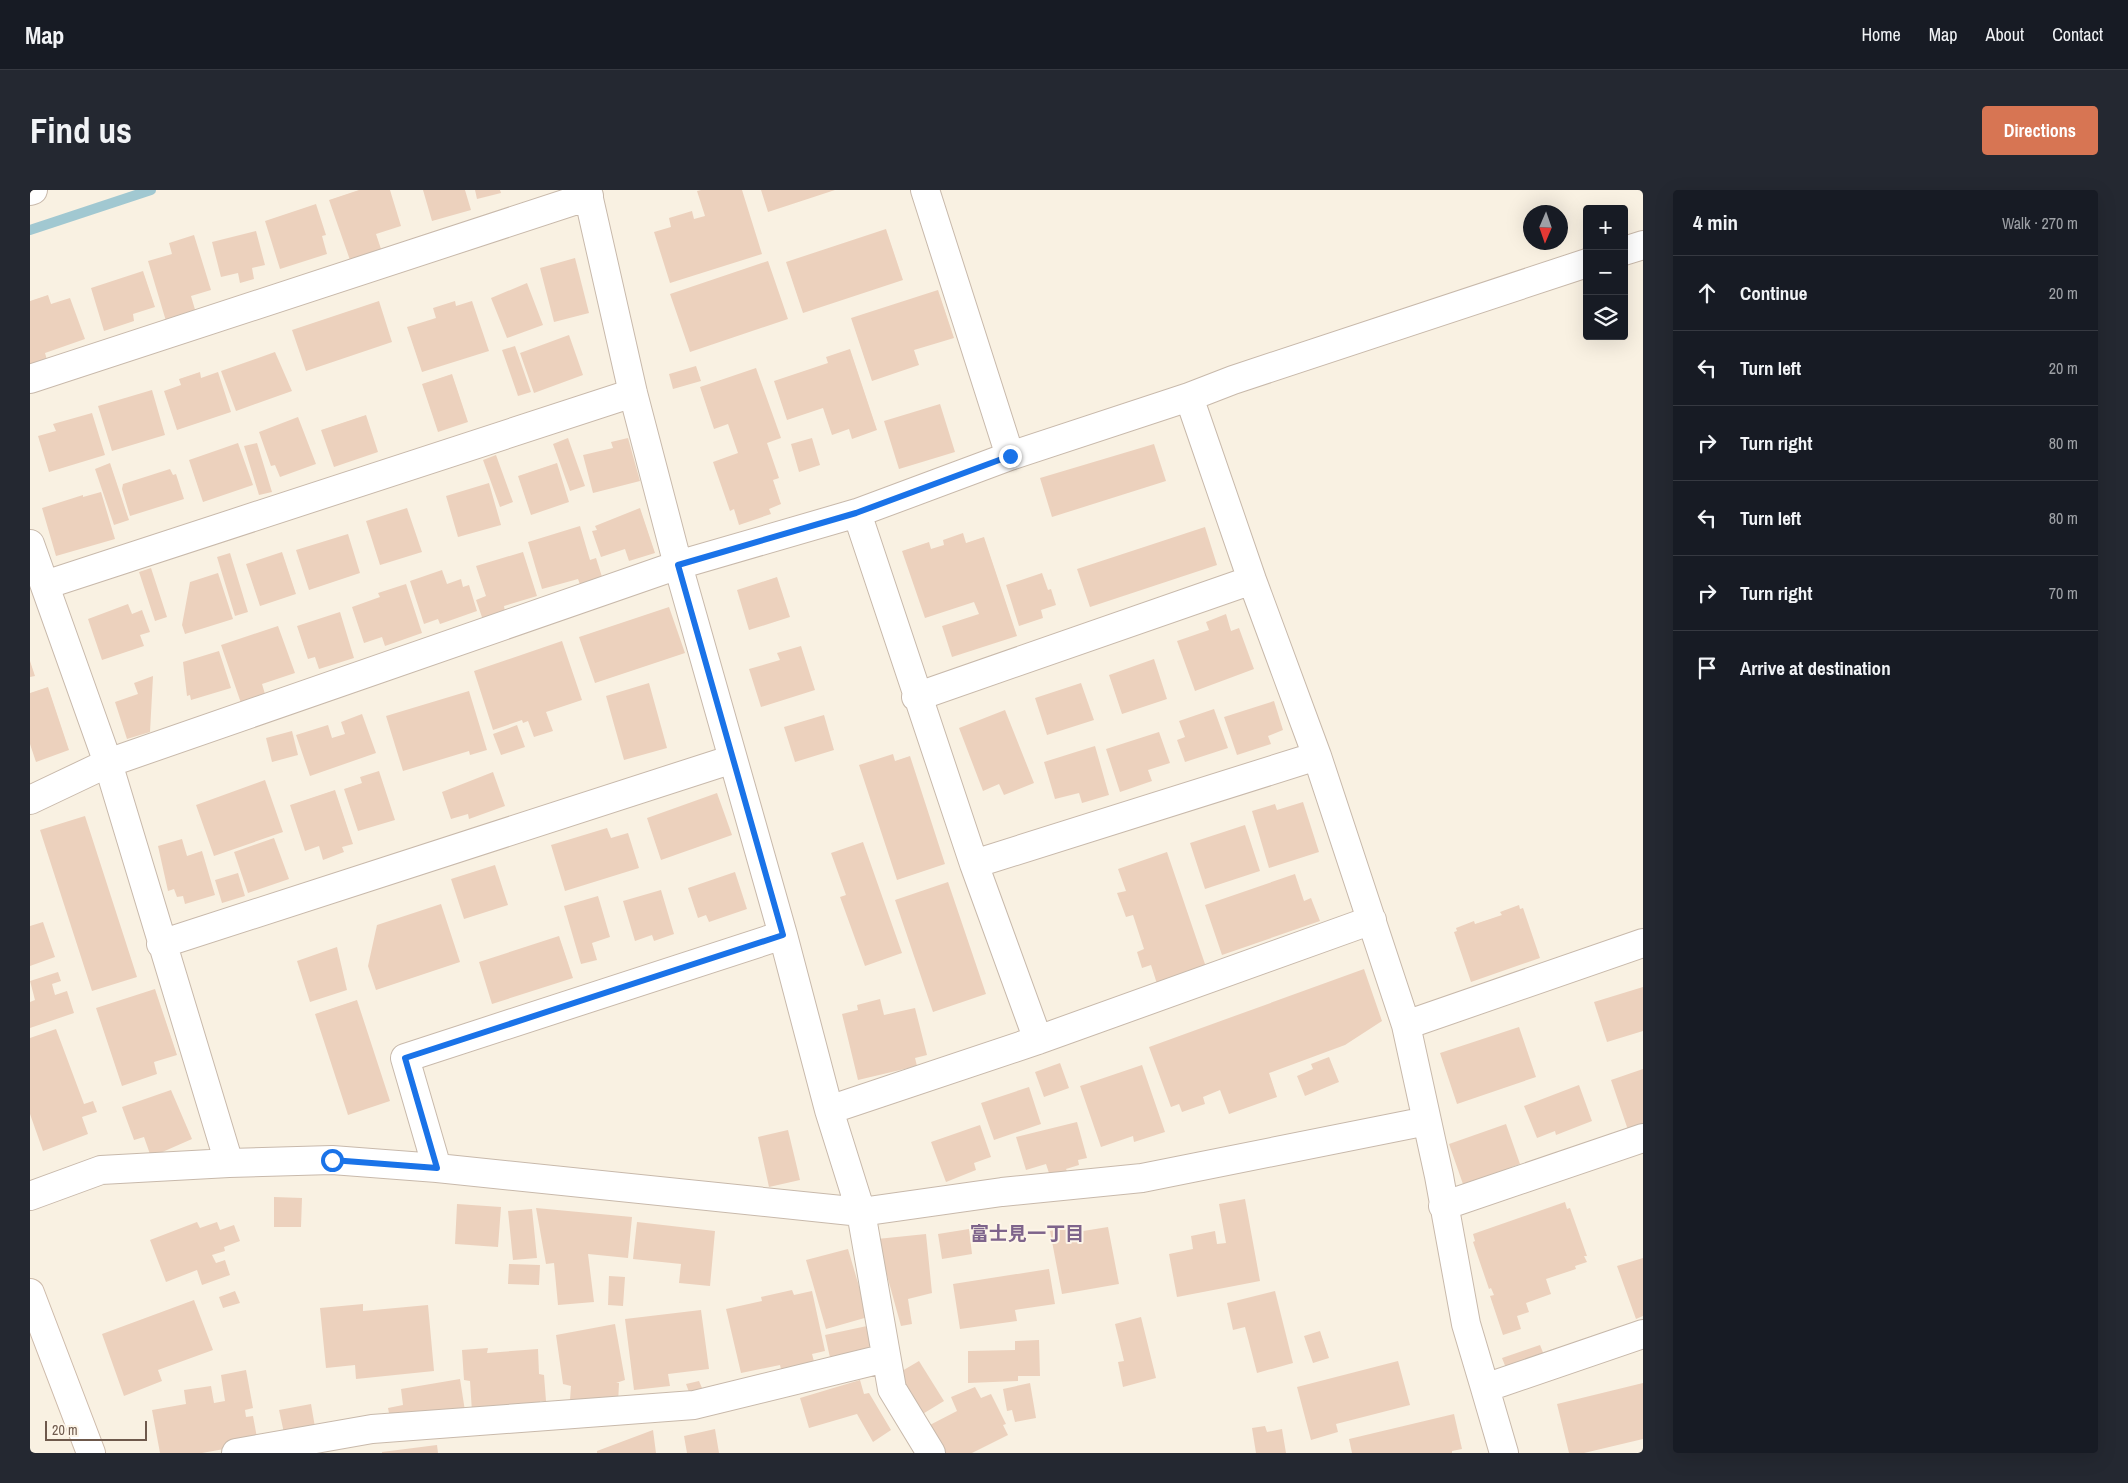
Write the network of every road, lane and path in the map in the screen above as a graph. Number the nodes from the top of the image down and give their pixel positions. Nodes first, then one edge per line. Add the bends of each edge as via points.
1 (925, 190) edge
2 (588, 193) edge
3 (1643, 245) edge
4 (1627, 250) edge
5 (1583, 264) edge
6 (30, 379) edge
7 (633, 393) junction
8 (1190, 397) junction
9 (1010, 456) junction
10 (856, 513) junction
11 (30, 544) edge
12 (678, 565) junction
13 (1252, 580) junction
14 (44, 585) junction
15 (916, 697) junction
16 (1317, 756) junction
17 (733, 759) junction
18 (108, 764) junction
19 (30, 800) edge
20 (974, 864) junction
21 (1372, 920) junction
22 (783, 935) junction
23 (1643, 943) edge
24 (161, 944) junction
25 (1406, 1025) junction
26 (1038, 1040) junction
27 (829, 1110) junction
28 (1427, 1120) junction
29 (1643, 1138) edge
30 (230, 1163) junction
31 (437, 1168) junction
32 (30, 1196) edge
33 (1443, 1206) junction
34 (861, 1212) junction
35 (30, 1293) edge
36 (1643, 1334) edge
37 (886, 1358) junction
38 (1485, 1388) junction
39 (91, 1453) edge
40 (236, 1453) edge
41 (931, 1453) edge
42 (1504, 1453) edge

1 - 9 street
2 - 6 street
2 - 7 street
3 - 4 street
5 - 8 street
7 - 12 street
7 - 14 street
8 - 9 street
8 - 13 street
9 - 10 street
10 - 12 street
10 - 15 street
11 - 14 street
12 - 17 street
12 - 18 street
13 - 15 street
13 - 16 street
14 - 18 street
15 - 20 street
16 - 20 street
16 - 21 street
17 - 22 street
17 - 24 street
18 - 19 street
18 - 24 street
20 - 26 street
21 - 25 street
21 - 26 street
22 - 27 street
22 - 31 street via 405,1058
23 - 25 street
24 - 30 street
25 - 28 street
26 - 27 street
27 - 34 street
28 - 33 street
28 - 34 street via 1142,1178 1002,1192
29 - 33 street
30 - 31 street via 332,1160
30 - 32 street via 101,1170
31 - 34 street
33 - 38 street via 1466,1324
34 - 37 street
35 - 39 street
36 - 38 street
37 - 40 street via 694,1405 372,1429
37 - 41 street via 892,1389
38 - 42 street

